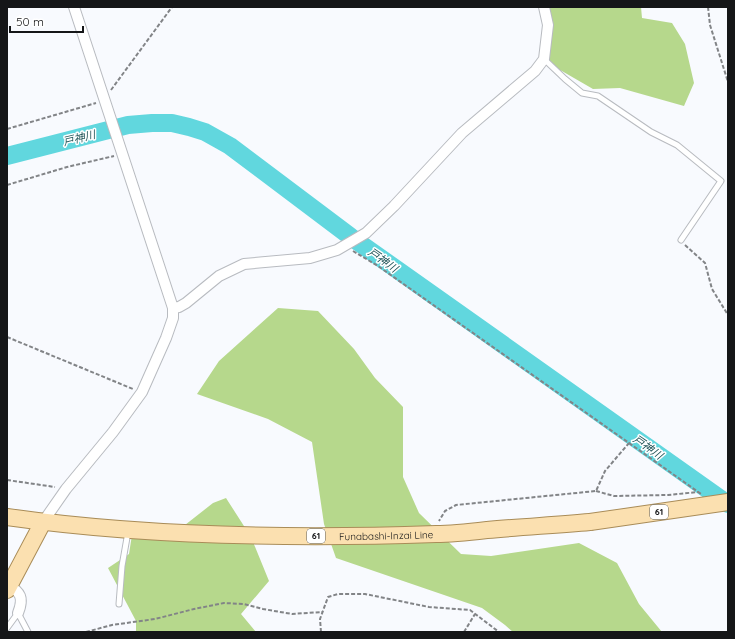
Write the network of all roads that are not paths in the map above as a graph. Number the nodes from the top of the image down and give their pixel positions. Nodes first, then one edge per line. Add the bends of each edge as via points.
1 (74, 7) edge
2 (544, 7) edge
3 (544, 59) junction
4 (681, 240) road end
5 (173, 308) junction
6 (728, 502) edge
7 (7, 518) edge
8 (42, 522) junction
9 (128, 529) junction
10 (8, 586) edge
11 (119, 604) dead end
12 (18, 613) junction
13 (7, 628) edge
14 (28, 632) edge

1 - 5 street
2 - 3 street via 548,25
3 - 4 lane via 582,93 598,96 651,132 677,145 721,181
3 - 5 street via 535,71 462,134 366,233 337,250 310,258 244,264 233,268 186,303
5 - 8 street via 173,318 166,338 142,392
6 - 9 main road, Funabashi-Inzai Line / 61, bridge via 590,522 437,534 232,535
7 - 8 main road, 61
8 - 9 main road, Funabashi-Inzai Line / 61
8 - 10 main road
9 - 11 lane
10 - 12 street via 21,596
12 - 13 lane
12 - 14 lane

